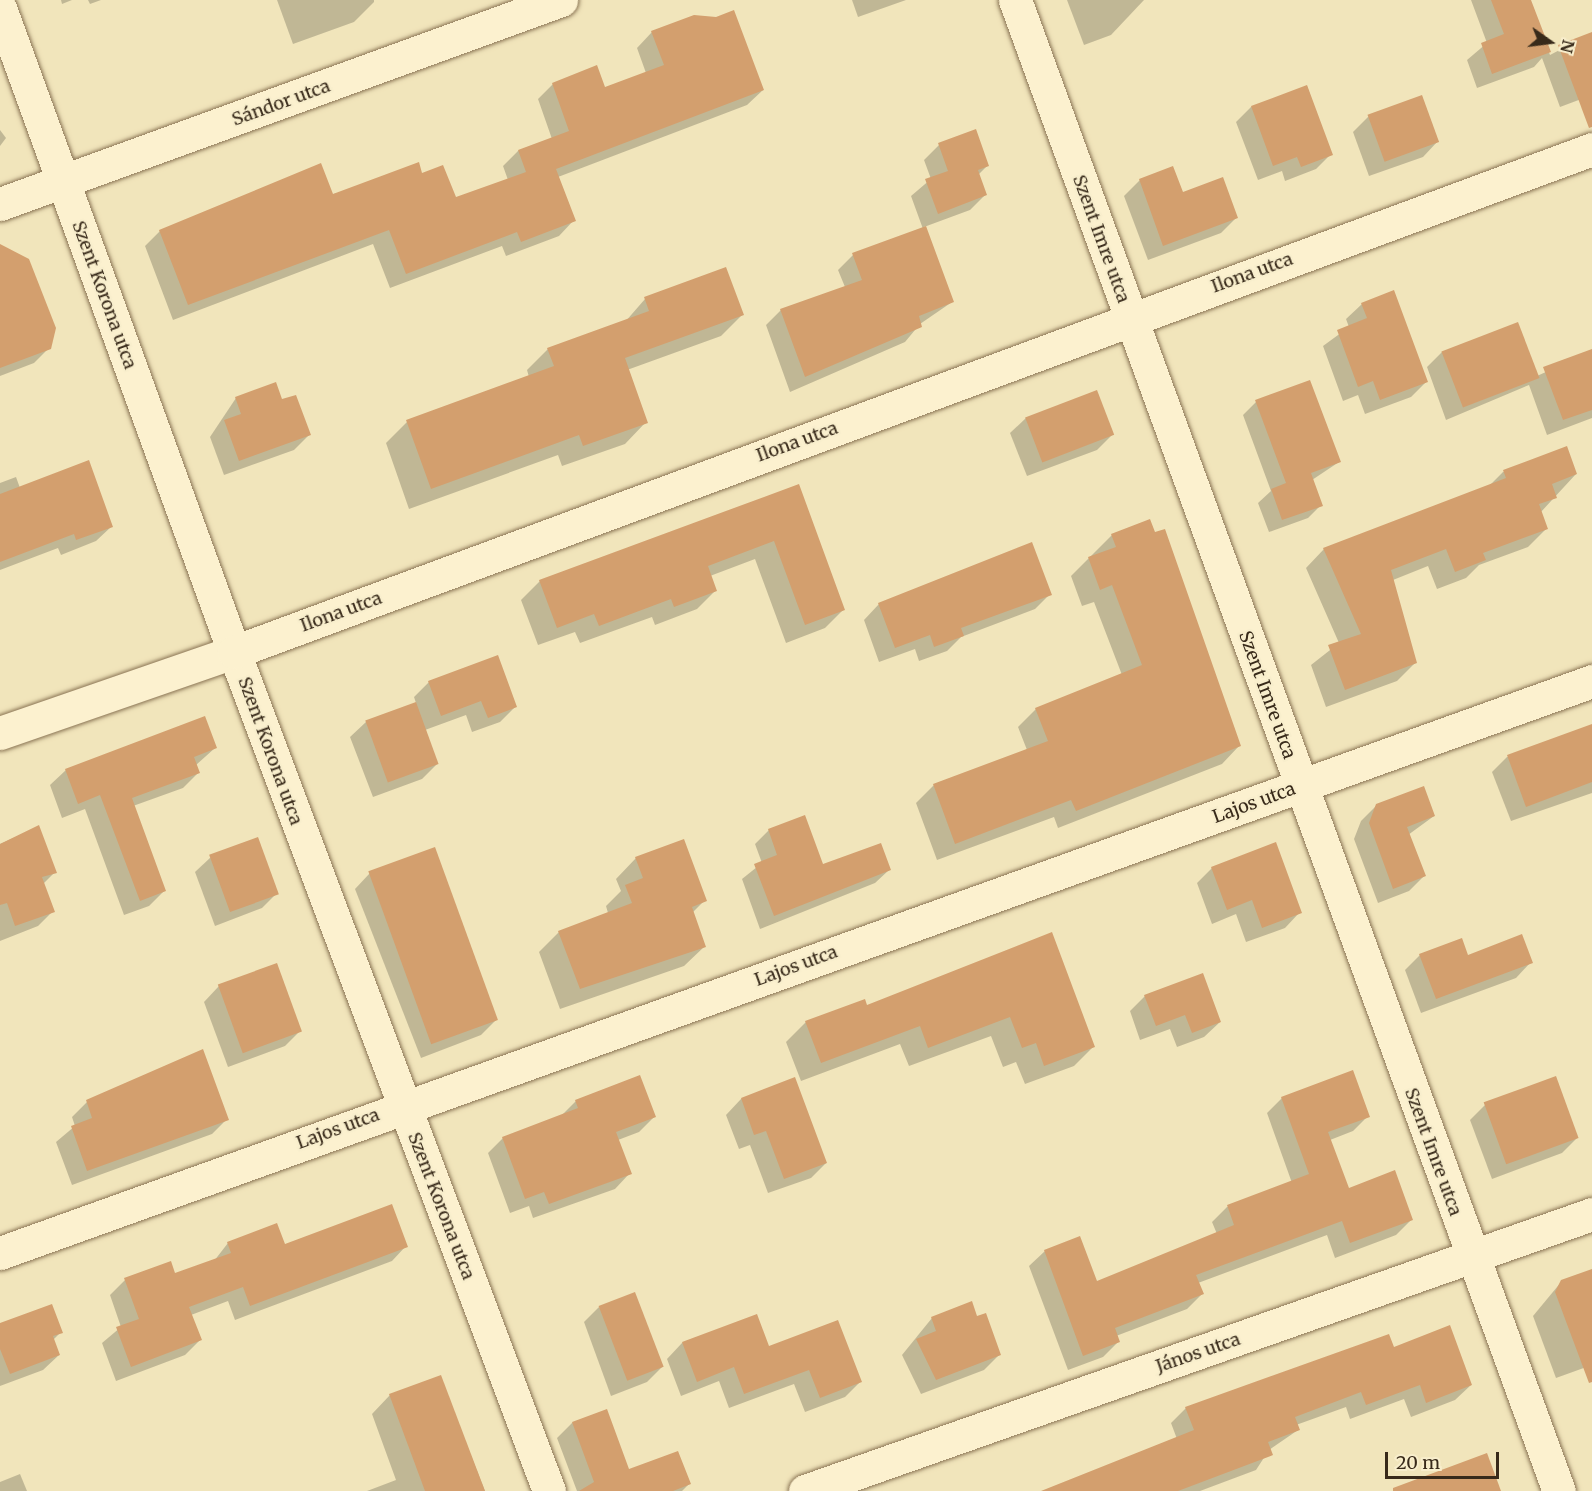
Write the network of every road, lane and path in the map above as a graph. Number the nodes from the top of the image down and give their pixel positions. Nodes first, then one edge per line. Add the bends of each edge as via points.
1 (561, 0) edge
2 (1015, 0) edge
3 (0, 8) edge
4 (1592, 149) edge
5 (63, 182) junction
6 (0, 204) edge
7 (1130, 318) junction
8 (234, 652) junction
9 (1592, 681) edge
10 (0, 733) edge
11 (1301, 786) junction
12 (403, 1105) junction
13 (1592, 1214) edge
14 (0, 1253) edge
15 (1471, 1257) junction
16 (549, 1491) edge
17 (805, 1491) edge
18 (1559, 1491) edge

1 - 5 street, Sándor utca
2 - 7 street, Szent Imre utca
3 - 5 street, Szent Korona utca
4 - 7 street, Ilona utca
5 - 6 street, Sándor utca
5 - 8 street, Szent Korona utca
7 - 8 street, Ilona utca
7 - 11 street, Szent Imre utca
8 - 10 street, Ilona utca
8 - 12 street, Szent Korona utca
9 - 11 street, Lajos utca
11 - 12 street, Lajos utca
11 - 15 street, Szent Imre utca
12 - 14 street, Lajos utca
12 - 16 street, Szent Korona utca
13 - 15 street, János utca
15 - 17 street, János utca
15 - 18 street, Szent Imre utca

